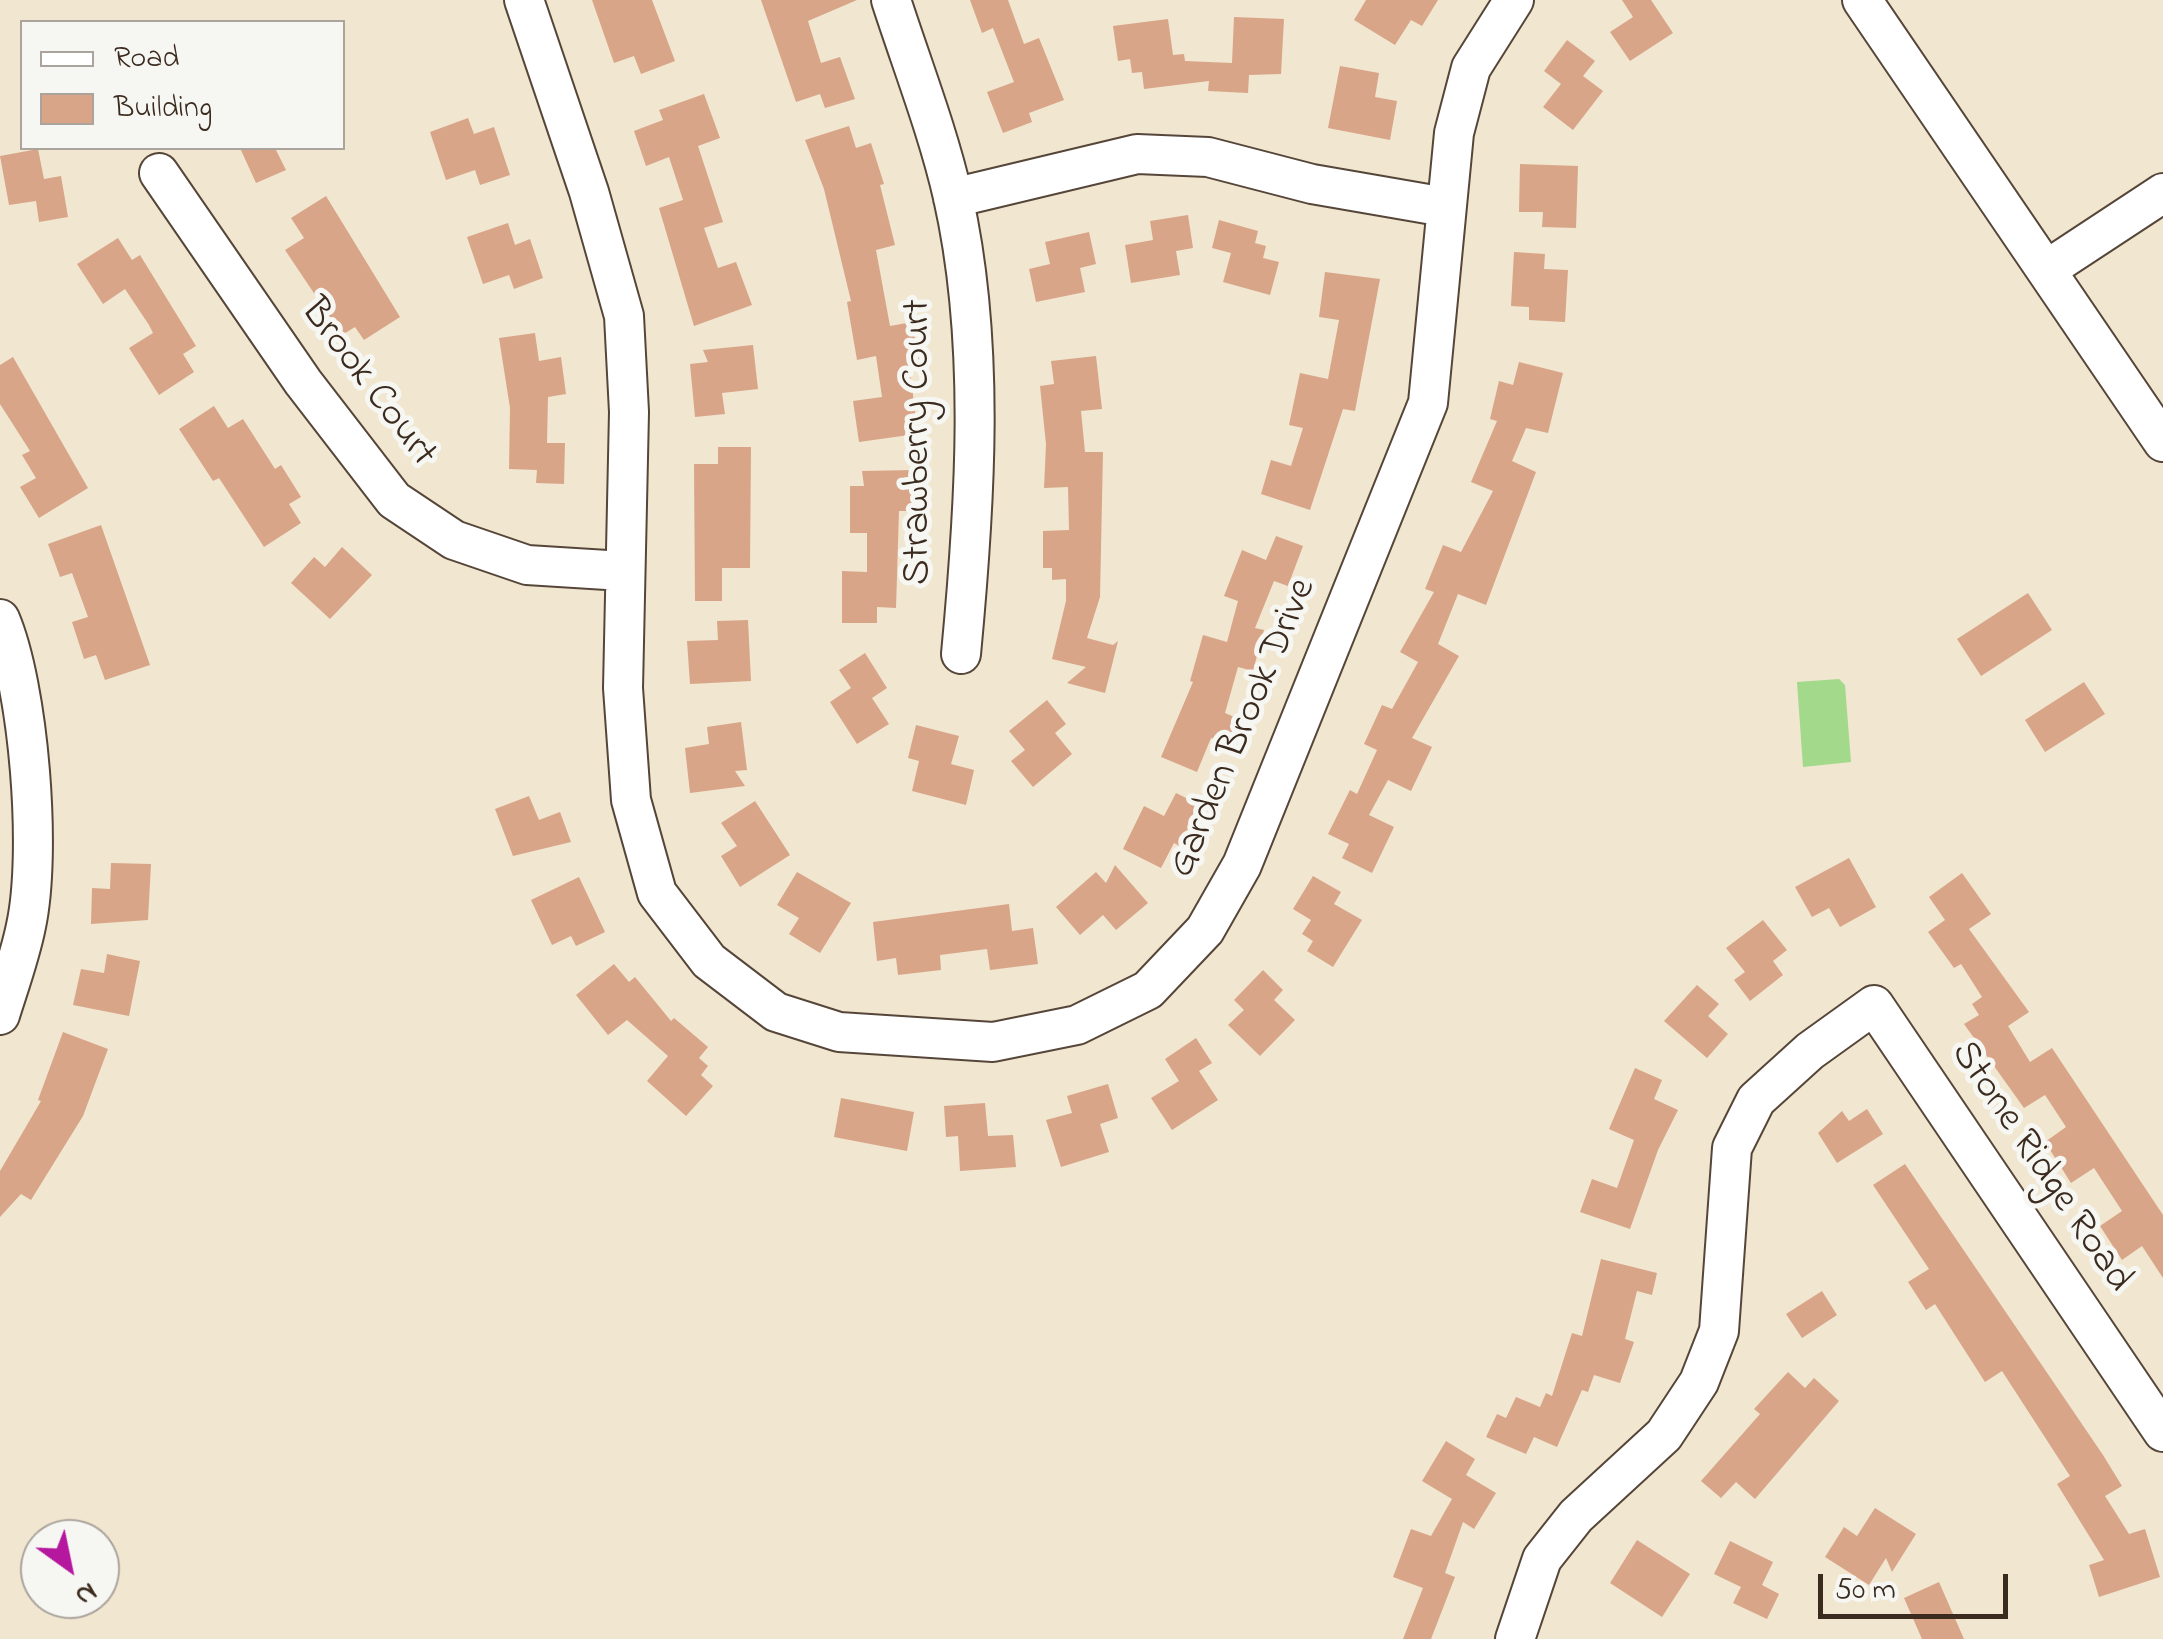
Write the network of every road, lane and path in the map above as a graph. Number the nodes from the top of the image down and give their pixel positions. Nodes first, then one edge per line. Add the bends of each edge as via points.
1 (524, 0) edge
2 (891, 0) edge
3 (1514, 0) edge
4 (1862, 0) edge
5 (159, 172) dead end
6 (2163, 193) edge
7 (953, 198) junction
8 (1445, 207) junction
9 (2046, 270) junction
10 (2163, 442) edge
11 (623, 571) junction
12 (0, 619) edge
13 (961, 654) dead end
14 (0, 1015) edge
15 (2163, 1432) edge
16 (1516, 1639) edge

1 - 11 street, Garden Brook Drive via 624,316 629,412
2 - 7 street, Strawberry Court
3 - 8 street, Garden Brook Drive via 1472,68 1454,133
4 - 9 street
5 - 11 street, Brook Court via 302,382 394,500 454,540 528,565
6 - 9 street
7 - 8 street via 1137,154 1208,157
7 - 13 street, Strawberry Court via 973,351 972,537
8 - 11 street, Garden Brook Drive via 1428,404 1242,865 1205,930 1148,990 1077,1025 993,1042 839,1032 776,1012 709,961 657,893 631,800
9 - 10 street
12 - 14 street via 10,643 32,785 27,923
15 - 16 street, Stone Ridge Road via 1874,1005 1756,1100 1732,1148 1719,1331 1700,1382 1664,1435 1576,1516 1542,1559

